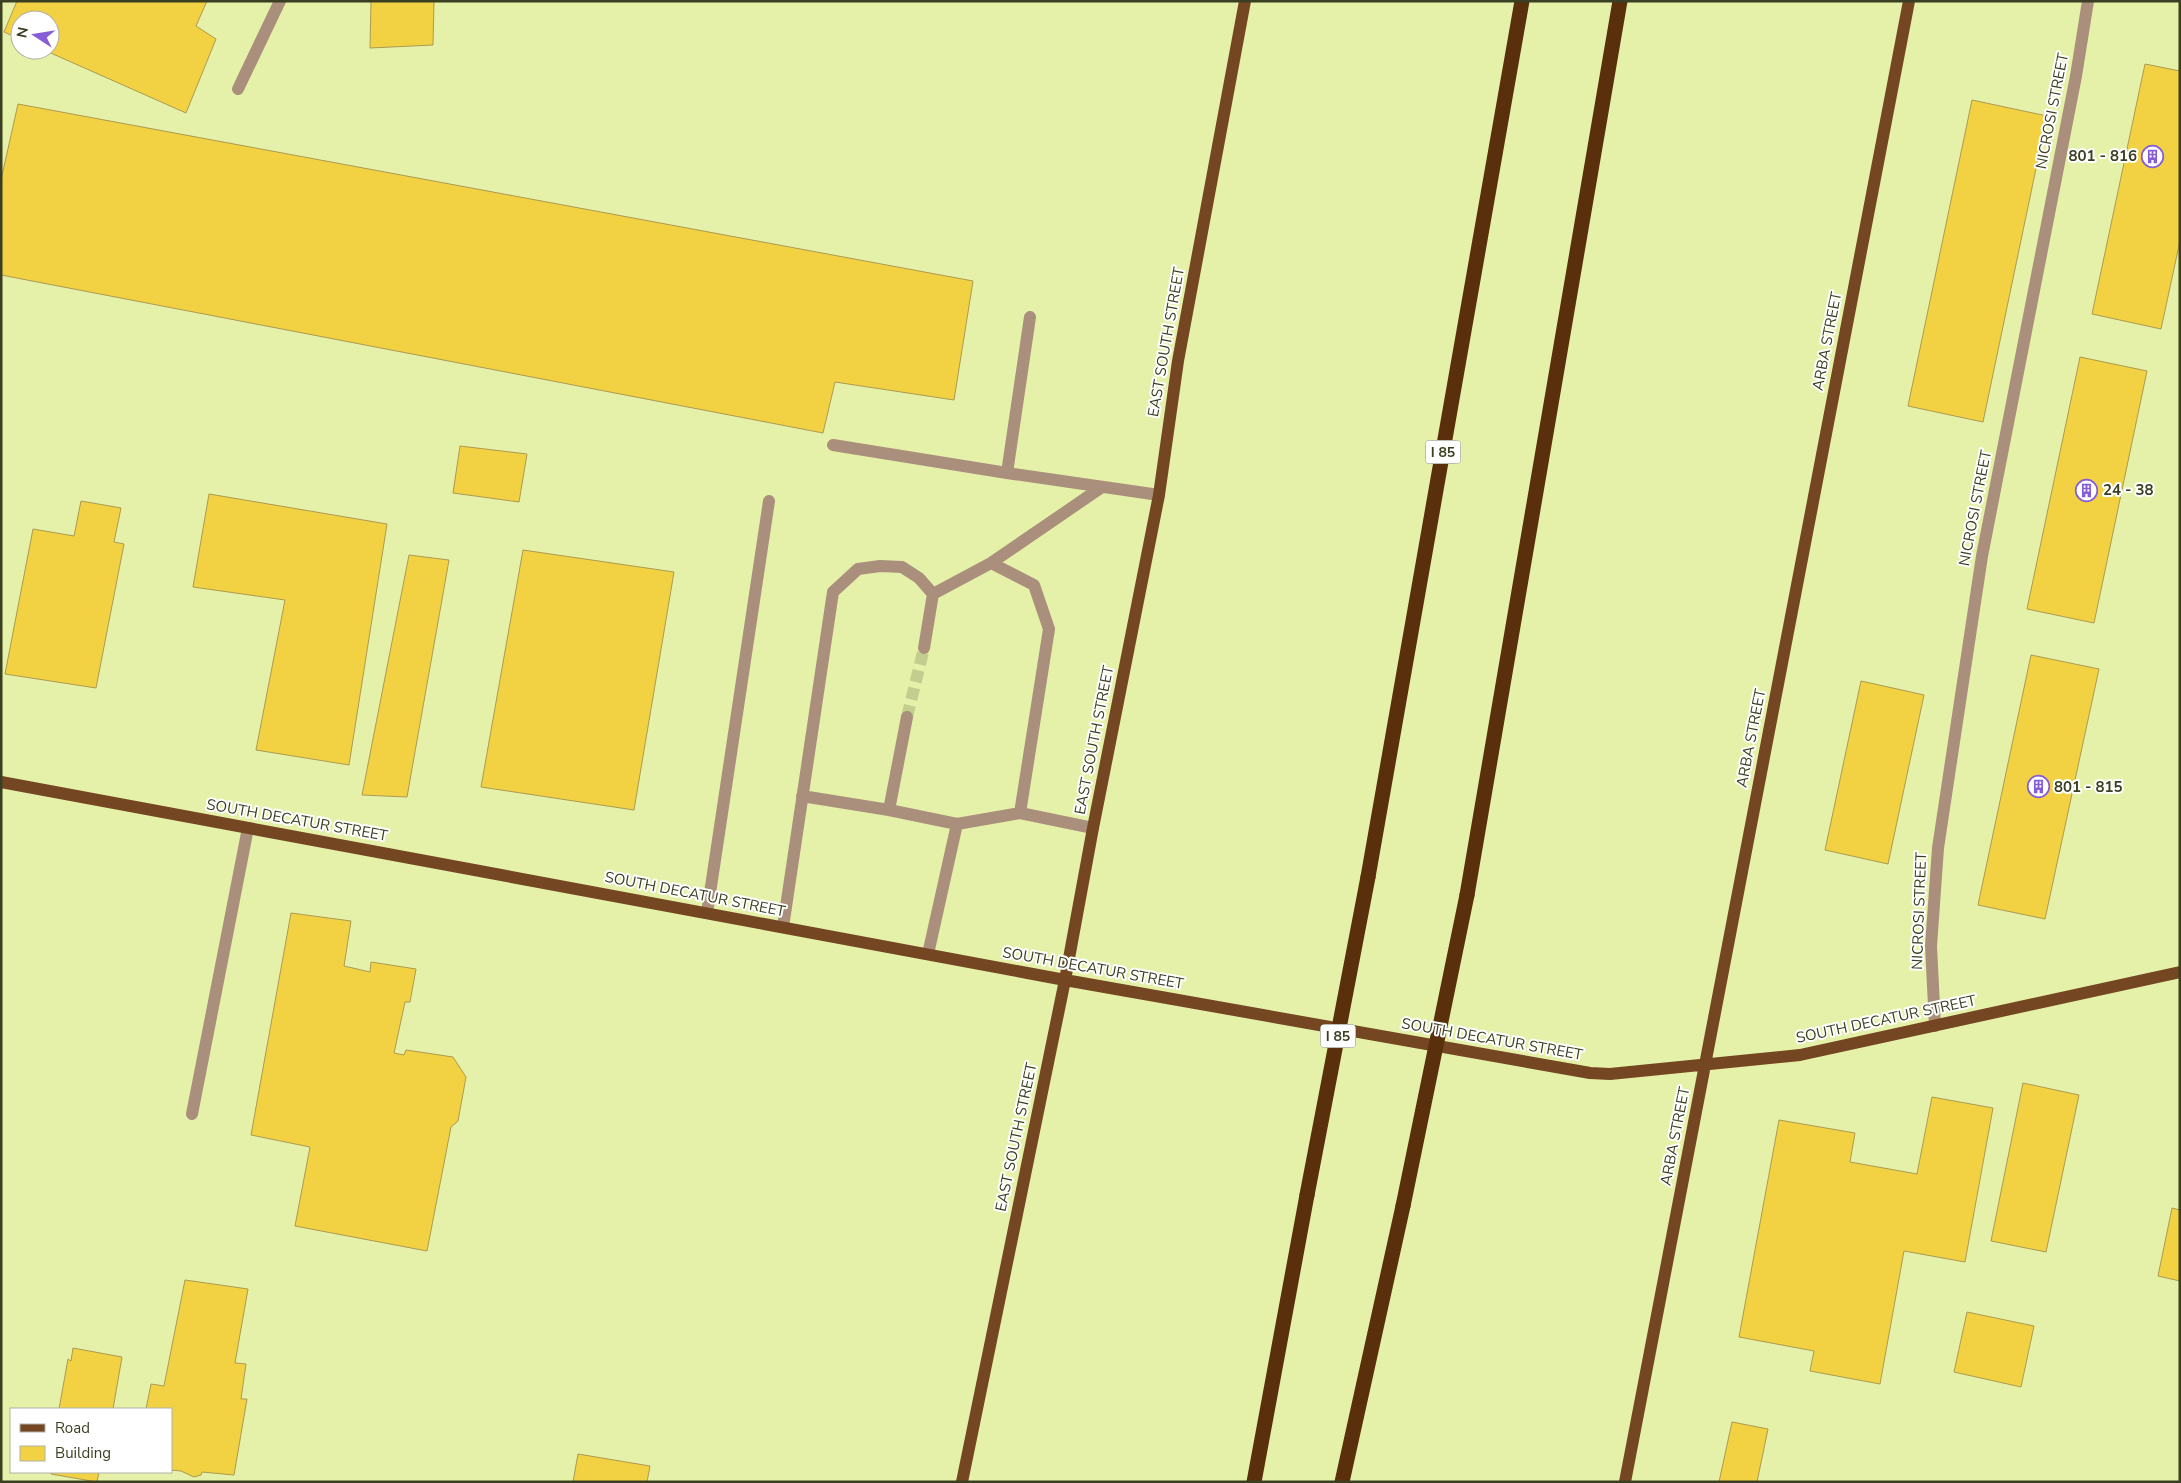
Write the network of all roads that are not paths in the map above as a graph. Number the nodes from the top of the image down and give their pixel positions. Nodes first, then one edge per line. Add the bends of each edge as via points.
1 (280, 1) edge
2 (1245, 1) edge
3 (1522, 1) edge
4 (1620, 1) edge
5 (1909, 1) edge
6 (2088, 1) edge
7 (238, 89) dead end
8 (1030, 317) dead end
9 (833, 445) dead end
10 (1007, 473) junction
11 (1102, 487) junction
12 (1159, 495) junction
13 (769, 501) dead end
14 (991, 564) junction
15 (933, 594) junction
16 (924, 648) tunnel mouth
17 (908, 717) tunnel mouth
18 (1, 782) edge
19 (802, 796) junction
20 (889, 810) junction
21 (1020, 813) junction
22 (957, 824) junction
23 (248, 828) junction
24 (1093, 828) junction
25 (707, 913) junction
26 (783, 927) junction
27 (928, 954) junction
28 (2180, 972) edge
29 (1065, 980) junction
30 (1935, 1026) junction
31 (1705, 1066) junction
32 (192, 1114) dead end
33 (962, 1482) edge
34 (1254, 1482) edge
35 (1342, 1482) edge
36 (1626, 1482) edge

1 - 7 street
2 - 12 main road, EAST SOUTH STREET via 1178,361
3 - 34 highway, I 85, bridge via 1368,877
4 - 35 highway, bridge via 1467,894
5 - 31 main road, ARBA STREET
6 - 30 street, NICROSI STREET via 1982,556 1938,848 1931,946
8 - 10 street
9 - 10 street
10 - 11 street
11 - 12 street
11 - 14 street
12 - 24 main road, EAST SOUTH STREET
13 - 25 street
14 - 15 street
14 - 21 street via 1034,585 1049,629
15 - 16 street
15 - 19 street via 919,578 902,567 880,566 858,570 833,592
17 - 20 street
18 - 23 main road, SOUTH DECATUR STREET
19 - 20 street
19 - 26 street
20 - 22 street
21 - 22 street
21 - 24 street
22 - 27 street
23 - 25 main road, SOUTH DECATUR STREET
23 - 32 street
24 - 29 main road, EAST SOUTH STREET
25 - 26 main road, SOUTH DECATUR STREET
26 - 27 main road, SOUTH DECATUR STREET
27 - 29 main road, SOUTH DECATUR STREET
28 - 30 main road, SOUTH DECATUR STREET
29 - 31 main road, SOUTH DECATUR STREET via 1590,1074
29 - 33 main road, EAST SOUTH STREET
30 - 31 main road, SOUTH DECATUR STREET via 1800,1055
31 - 36 main road, ARBA STREET

